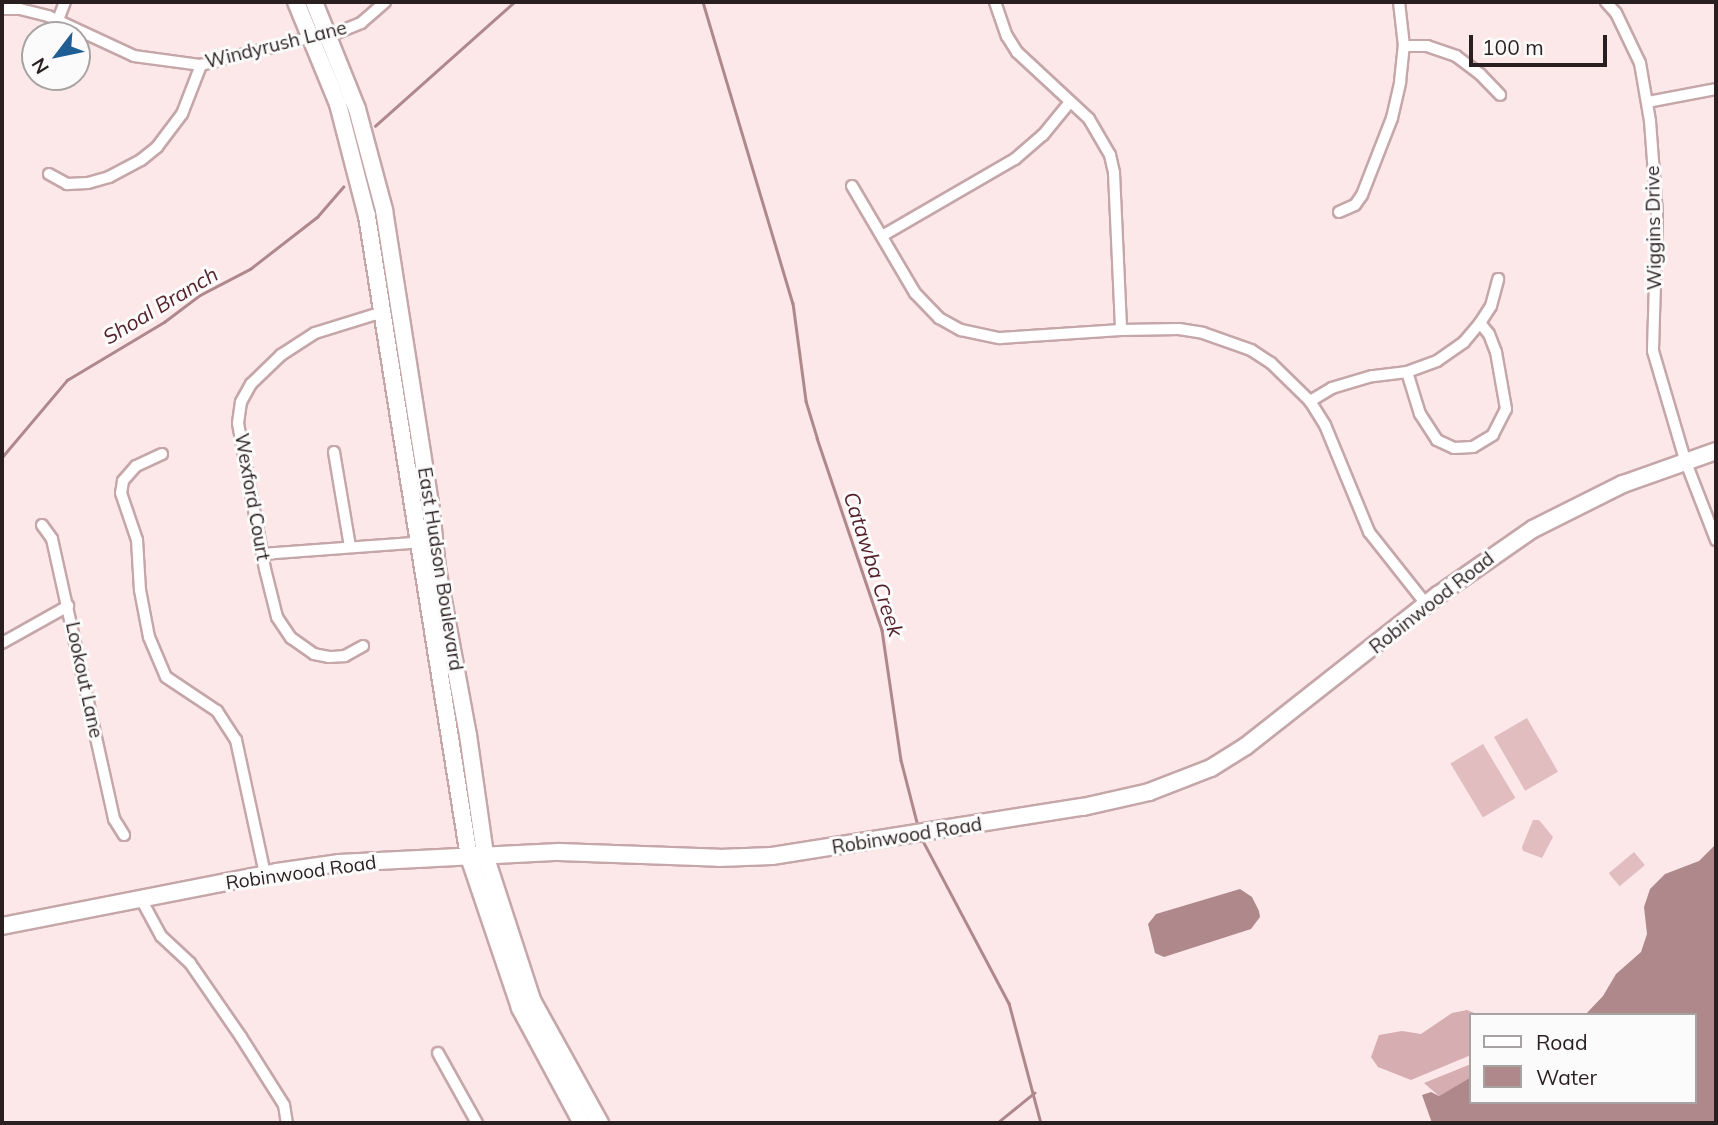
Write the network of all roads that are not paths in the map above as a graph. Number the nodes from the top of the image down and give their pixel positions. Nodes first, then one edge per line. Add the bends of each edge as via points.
1 (65, 2) edge
2 (296, 2) edge
3 (314, 2) edge
4 (385, 2) edge
5 (995, 2) edge
6 (1399, 2) edge
7 (1606, 2) edge
8 (2, 9) edge
9 (58, 20) junction
10 (329, 36) junction
11 (312, 37) junction
12 (1404, 46) junction
13 (201, 65) junction
14 (1716, 89) edge
15 (1500, 95) dead end
16 (1070, 102) junction
17 (1647, 102) junction
18 (49, 174) dead end
19 (852, 186) dead end
20 (1339, 212) dead end
21 (882, 236) junction
22 (1498, 279) dead end
23 (383, 312) junction
24 (401, 314) junction
25 (1480, 323) junction
26 (1121, 330) junction
27 (1407, 372) junction
28 (1310, 401) junction
29 (1716, 451) edge
30 (334, 452) dead end
31 (162, 454) dead end
32 (1685, 460) junction
33 (42, 526) dead end
34 (1716, 540) edge
35 (427, 542) junction
36 (349, 547) junction
37 (262, 554) junction
38 (1426, 604) junction
39 (68, 606) junction
40 (2, 643) edge
41 (363, 646) dead end
42 (124, 835) dead end
43 (477, 856) junction
44 (265, 874) junction
45 (141, 899) junction
46 (2, 926) edge
47 (438, 1053) dead end
48 (287, 1123) edge
49 (477, 1123) edge
50 (582, 1123) edge
51 (600, 1123) edge

1 - 9 street
2 - 11 main road, East Hudson Boulevard
3 - 10 main road, East Hudson Boulevard
4 - 10 street, Windyrush Lane via 360,23
5 - 16 street via 1017,52
6 - 12 street
7 - 17 street, Wiggins Drive via 1640,63
8 - 9 street, Windyrush Lane
9 - 13 street, Windyrush Lane via 134,56
10 - 11 street, Windyrush Lane
10 - 24 main road, East Hudson Boulevard via 370,154
11 - 13 street, Windyrush Lane
11 - 23 main road, East Hudson Boulevard via 358,173
12 - 15 street via 1427,46 1455,56
12 - 20 street via 1392,118 1363,195 1355,205
13 - 18 street via 182,114 141,160 88,183 67,184
14 - 17 street
16 - 21 street via 1014,159
16 - 26 street via 1089,119 1110,155
17 - 32 street, Wiggins Drive via 1657,215 1653,351
19 - 21 street
21 - 26 street via 926,307 961,330 1000,338
22 - 25 street via 1491,306
23 - 24 main road
23 - 35 main road, East Hudson Boulevard
23 - 37 street, Wexford Court via 334,325 297,343 251,384 238,423
24 - 35 main road, East Hudson Boulevard
25 - 27 street via 1464,342 1437,361
25 - 27 street via 1496,352 1506,409 1493,435 1473,447 1454,448 1437,440 1420,414
26 - 28 street via 1179,329 1228,340 1271,363
27 - 28 street via 1372,376 1332,388
28 - 38 street via 1325,425 1369,532
29 - 32 main road, Robinwood Road
30 - 36 street
31 - 44 street via 136,466 123,481 121,493 137,540 149,638 166,677 216,711 236,740
32 - 34 street, Wiggins Drive
32 - 38 main road, Robinwood Road via 1623,484 1534,529
33 - 39 street, Lookout Lane via 52,539
35 - 36 street
35 - 43 main road, East Hudson Boulevard
36 - 37 street
37 - 41 street, Wexford Court via 274,609 291,638 314,654 330,657 345,656
38 - 43 main road, Robinwood Road via 1268,730 1211,768 1114,802 750,858 559,852
39 - 40 street
39 - 42 street, Lookout Lane via 114,819
43 - 44 main road, Robinwood Road via 339,863
43 - 50 main road, East Hudson Boulevard via 520,1008
43 - 51 main road, East Hudson Boulevard via 532,1000
44 - 45 main road, Robinwood Road
45 - 46 main road, Robinwood Road
45 - 48 street via 161,936 190,962 234,1027 284,1105
47 - 49 street

